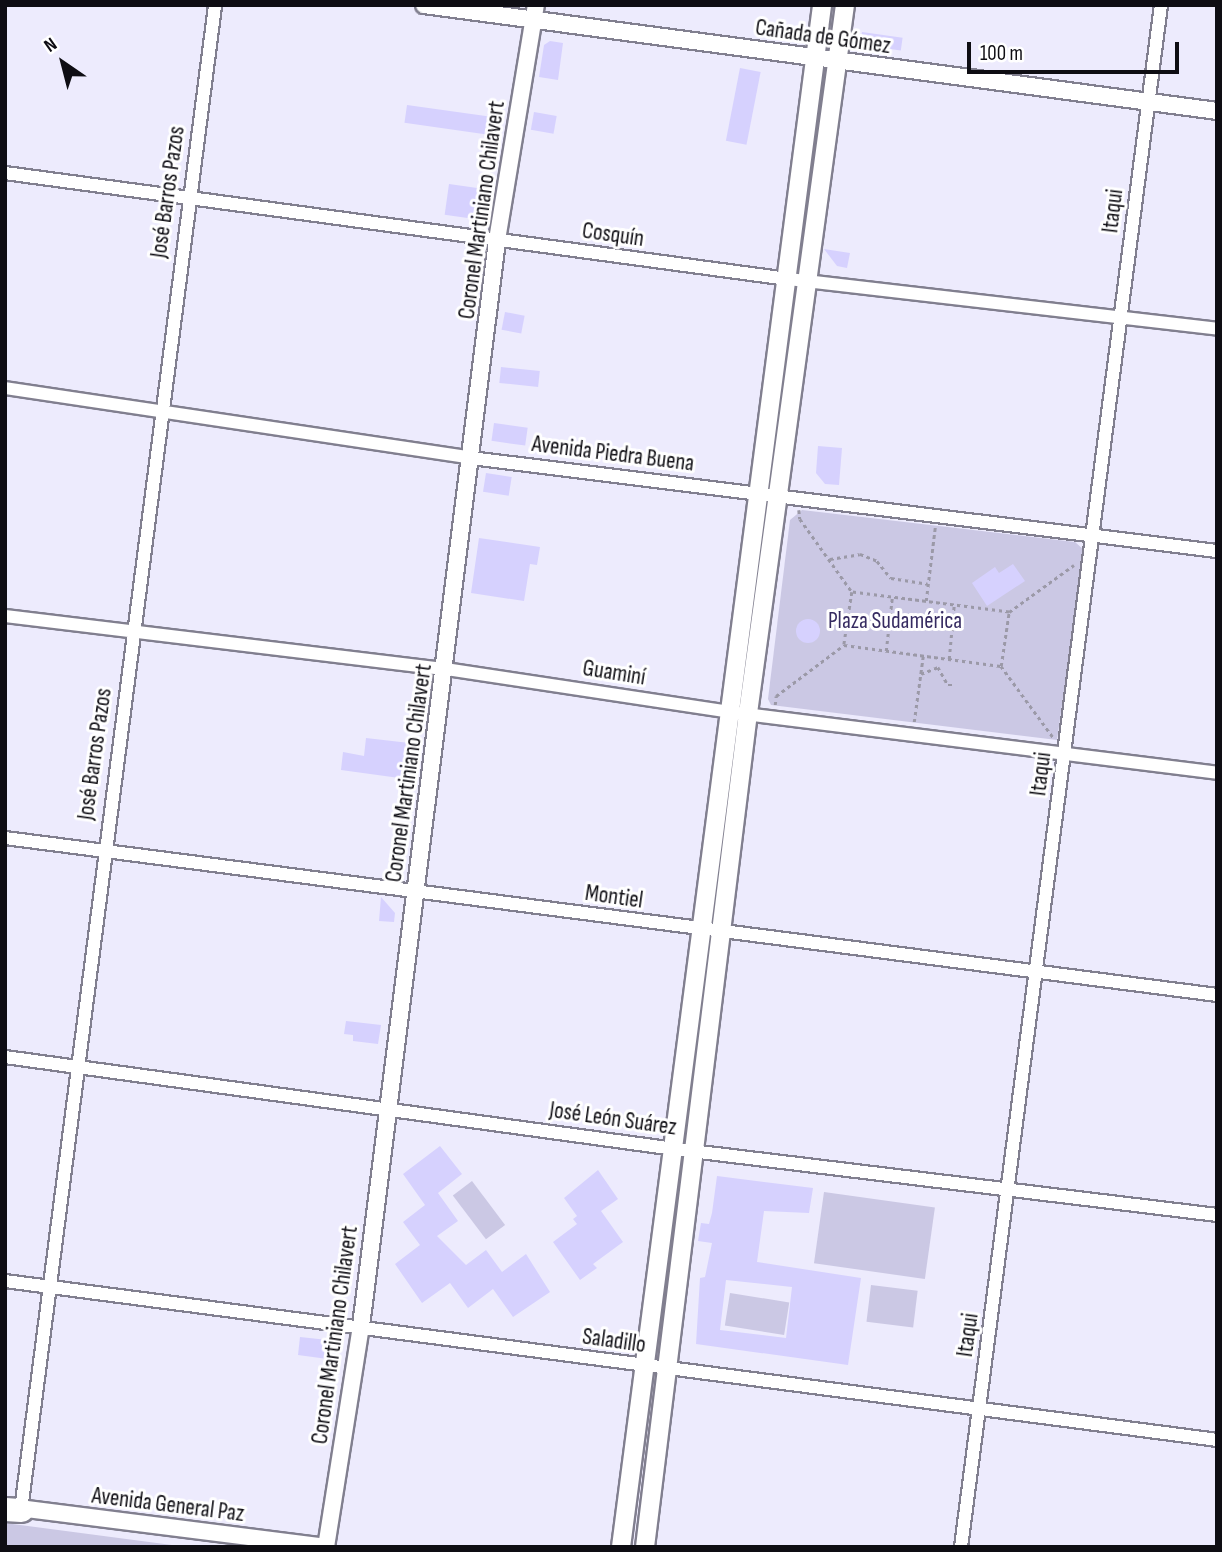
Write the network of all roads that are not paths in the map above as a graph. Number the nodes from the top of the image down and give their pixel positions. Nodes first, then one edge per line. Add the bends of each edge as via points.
1 (215, 5) edge
2 (424, 5) edge
3 (822, 5) edge
4 (845, 5) edge
5 (1161, 5) edge
6 (535, 12) edge
7 (815, 58) junction
8 (838, 62) junction
9 (1147, 103) junction
10 (1217, 111) edge
11 (5, 173) edge
12 (189, 195) junction
13 (497, 240) junction
14 (788, 279) junction
15 (809, 281) junction
16 (1122, 316) junction
17 (1217, 329) edge
18 (5, 388) edge
19 (161, 412) junction
20 (471, 458) junction
21 (758, 493) junction
22 (778, 495) junction
23 (1096, 534) junction
24 (1217, 551) edge
25 (5, 616) edge
26 (133, 631) junction
27 (446, 669) junction
28 (729, 712) junction
29 (748, 713) junction
30 (1065, 753) junction
31 (1217, 773) edge
32 (5, 838) edge
33 (103, 849) junction
34 (416, 889) junction
35 (713, 932) junction
36 (1038, 972) junction
37 (1217, 995) edge
38 (5, 1057) edge
39 (76, 1067) junction
40 (388, 1108) junction
41 (675, 1149) junction
42 (694, 1152) junction
43 (1010, 1189) junction
44 (1217, 1215) edge
45 (5, 1281) edge
46 (47, 1287) junction
47 (361, 1326) junction
48 (644, 1366) junction
49 (666, 1369) junction
50 (979, 1410) junction
51 (1217, 1440) edge
52 (10, 1508) edge
53 (326, 1547) edge
54 (621, 1547) edge
55 (645, 1547) edge
56 (961, 1547) edge

1 - 12 street, José Barros Pazos
2 - 6 street, Cañada de Gómez
3 - 7 main road
4 - 8 main road
5 - 9 street, Itaqui
6 - 7 street, Cañada de Gómez
6 - 13 street, Coronel Martiniano Chilavert
7 - 8 street, Cañada de Gómez
7 - 14 main road
8 - 9 street, Cañada de Gómez
8 - 15 main road
9 - 10 street, Cañada de Gómez
9 - 16 street, Itaqui
11 - 12 street, Cosquín
12 - 13 street, Cosquín
12 - 19 street, José Barros Pazos
13 - 14 street, Cosquín
13 - 20 street, Coronel Martiniano Chilavert
14 - 15 street, Cosquín
14 - 21 main road
15 - 16 street, Cosquín
15 - 22 main road
16 - 17 street, Cosquín
16 - 23 street, Itaqui
18 - 19 street, Avenida Piedra Buena
19 - 20 street, Avenida Piedra Buena
19 - 26 street, José Barros Pazos
20 - 21 street, Avenida Piedra Buena
20 - 27 street, Coronel Martiniano Chilavert
21 - 22 street, Avenida Piedra Buena
21 - 28 main road
22 - 23 street, Avenida Piedra Buena
22 - 29 main road
23 - 24 street, Avenida Piedra Buena
23 - 30 street, Itaqui
25 - 26 street, Guaminí
26 - 27 street, Guaminí
26 - 33 street, José Barros Pazos
27 - 28 street, Guaminí
27 - 34 street, Coronel Martiniano Chilavert
28 - 29 street, Guaminí
28 - 35 main road
29 - 30 street, Guaminí
29 - 35 main road
30 - 31 street, Guaminí
30 - 36 street, Itaqui
32 - 33 street, Montiel
33 - 34 street, Montiel
33 - 39 street, José Barros Pazos
34 - 35 street, Montiel
34 - 40 street, Coronel Martiniano Chilavert
35 - 36 street, Montiel
35 - 41 main road
35 - 42 main road
36 - 37 street, Montiel
36 - 43 street, Itaqui
38 - 39 street, José León Suárez
39 - 40 street, José León Suárez
39 - 46 street, José Barros Pazos
40 - 41 street, José León Suárez
40 - 47 street, Coronel Martiniano Chilavert
41 - 42 street, José León Suárez
41 - 48 main road
42 - 43 street, José León Suárez
42 - 49 main road
43 - 44 street, José León Suárez
43 - 50 street, Itaqui
45 - 46 street, Saladillo
46 - 47 street, Saladillo
46 - 52 street, José Barros Pazos
47 - 48 street, Saladillo
47 - 53 street, Coronel Martiniano Chilavert
48 - 49 street, Saladillo
48 - 54 main road
49 - 50 street, Saladillo
49 - 55 main road
50 - 51 street, Saladillo
50 - 56 street, Itaqui
52 - 53 street, Avenida General Paz

